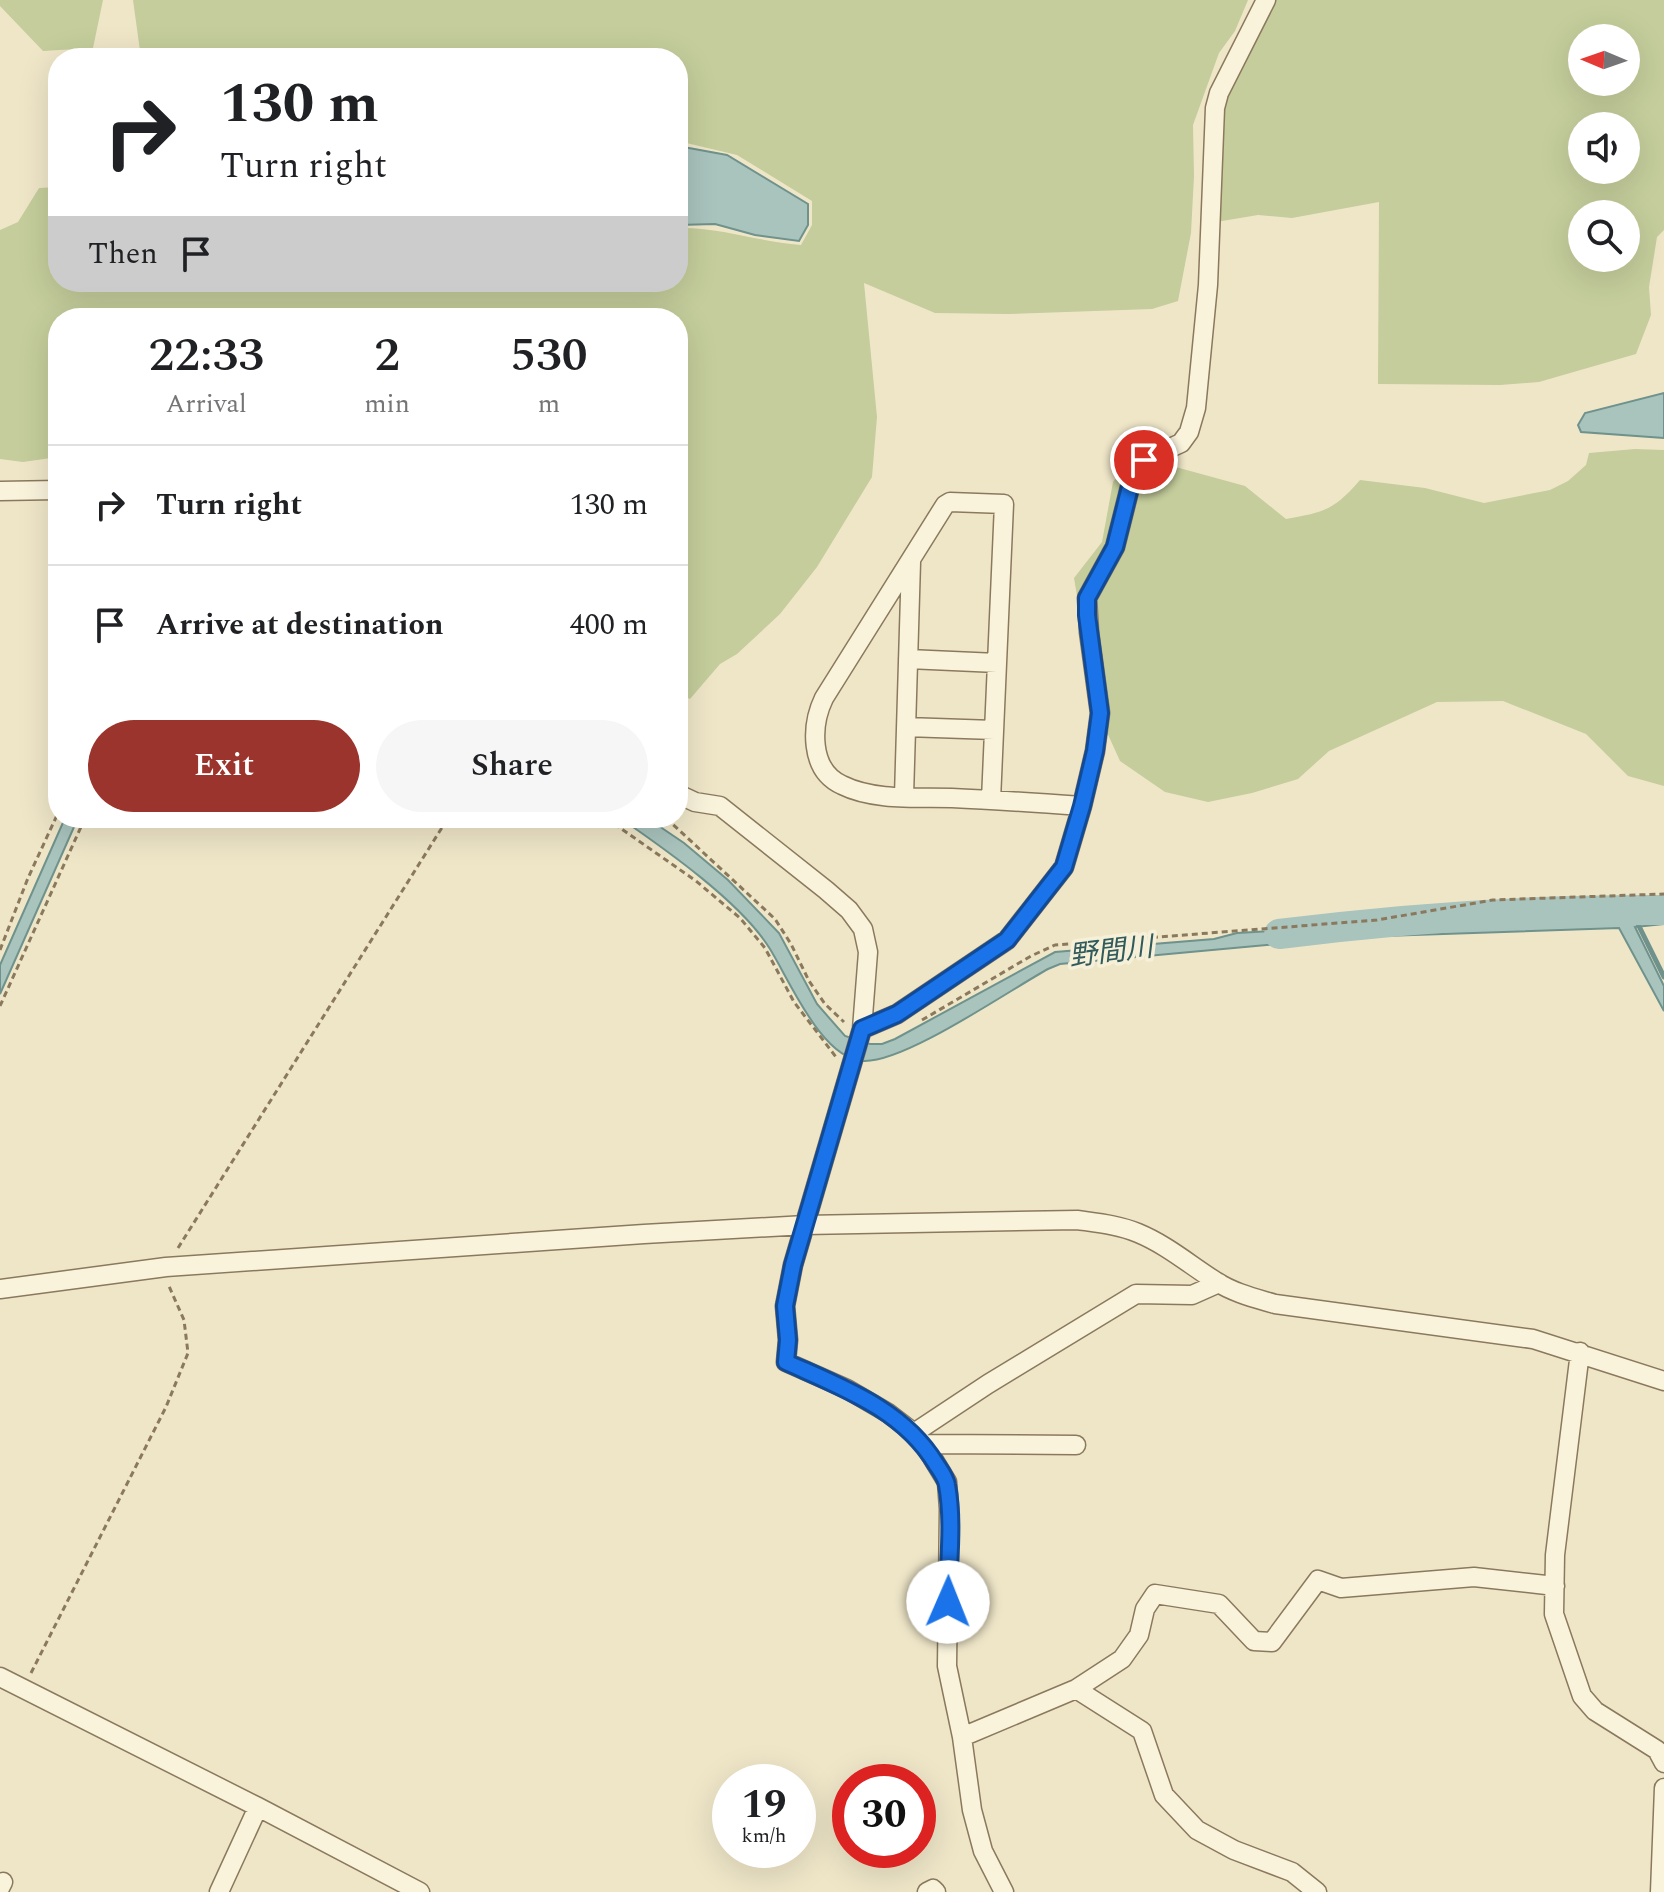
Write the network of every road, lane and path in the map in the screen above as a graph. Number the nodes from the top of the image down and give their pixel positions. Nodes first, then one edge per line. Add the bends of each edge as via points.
1 (1266, 0) edge
2 (48, 490) edge
3 (0, 491) edge
4 (911, 559) junction
5 (908, 659) junction
6 (997, 663) junction
7 (906, 727) junction
8 (994, 730) junction
9 (904, 796) junction
10 (688, 799) edge
11 (991, 800) junction
12 (1082, 806) junction
13 (51, 828) edge
14 (80, 828) edge
15 (442, 828) edge
16 (620, 828) edge
17 (677, 828) edge
18 (1664, 894) edge
19 (0, 950) edge
20 (0, 1006) edge
21 (913, 1024) dead end
22 (862, 1029) junction
23 (851, 1065) junction
24 (805, 1225) junction
25 (166, 1267) junction
26 (1219, 1283) junction
27 (0, 1289) edge
28 (1580, 1352) junction
29 (1664, 1381) edge
30 (919, 1439) junction
31 (1076, 1445) dead end
32 (1555, 1586) junction
33 (0, 1677) edge
34 (23, 1689) junction
35 (1076, 1689) junction
36 (962, 1737) junction
37 (1664, 1763) edge
38 (1664, 1788) edge
39 (258, 1807) junction
40 (219, 1892) edge
41 (420, 1892) edge
42 (927, 1892) edge
43 (936, 1892) edge
44 (1004, 1892) edge
45 (1317, 1892) edge
46 (1660, 1892) edge

1 - 12 street via 1215,108 1204,339 1189,432 1181,443 1144,460 1133,475 1115,547 1087,598 1100,713
2 - 3 street
4 - 5 street
4 - 6 street via 950,502 1004,504
4 - 9 street via 824,698 816,741 821,765 842,785
5 - 6 street
5 - 7 street
6 - 8 street
7 - 8 street
7 - 9 street
8 - 11 street
9 - 11 street
10 - 22 street via 720,806 849,910 863,929 868,952
11 - 12 street
12 - 22 street via 1064,867 1007,940 897,1014
13 - 19 path
14 - 20 path
15 - 25 path
16 - 23 path via 740,918 765,948 824,1045 840,1062
17 - 22 path via 775,919 825,1004 847,1024
18 - 21 path via 1493,900 1377,920 1055,945
22 - 23 street
23 - 24 street
24 - 25 street
24 - 26 street via 1077,1220 1110,1224 1170,1248
24 - 30 street via 785,1306 786,1362 847,1389
25 - 27 street
25 - 34 path via 184,1320 188,1353 166,1407
26 - 28 street via 1275,1304 1533,1339
26 - 30 street via 1192,1295 1136,1294 988,1384
28 - 29 street
28 - 32 street
30 - 31 street
30 - 36 street via 947,1482 947,1666
32 - 35 street via 1474,1577 1341,1588 1318,1580 1272,1642 1254,1641 1219,1604 1155,1594 1139,1635 1122,1659
32 - 37 street via 1554,1614 1582,1696 1595,1711 1657,1750
33 - 34 street
34 - 39 street
35 - 36 street
35 - 45 street via 1142,1731 1164,1795 1197,1830 1292,1872
36 - 44 street via 983,1851
38 - 46 street
39 - 40 street
39 - 41 street
42 - 43 street

